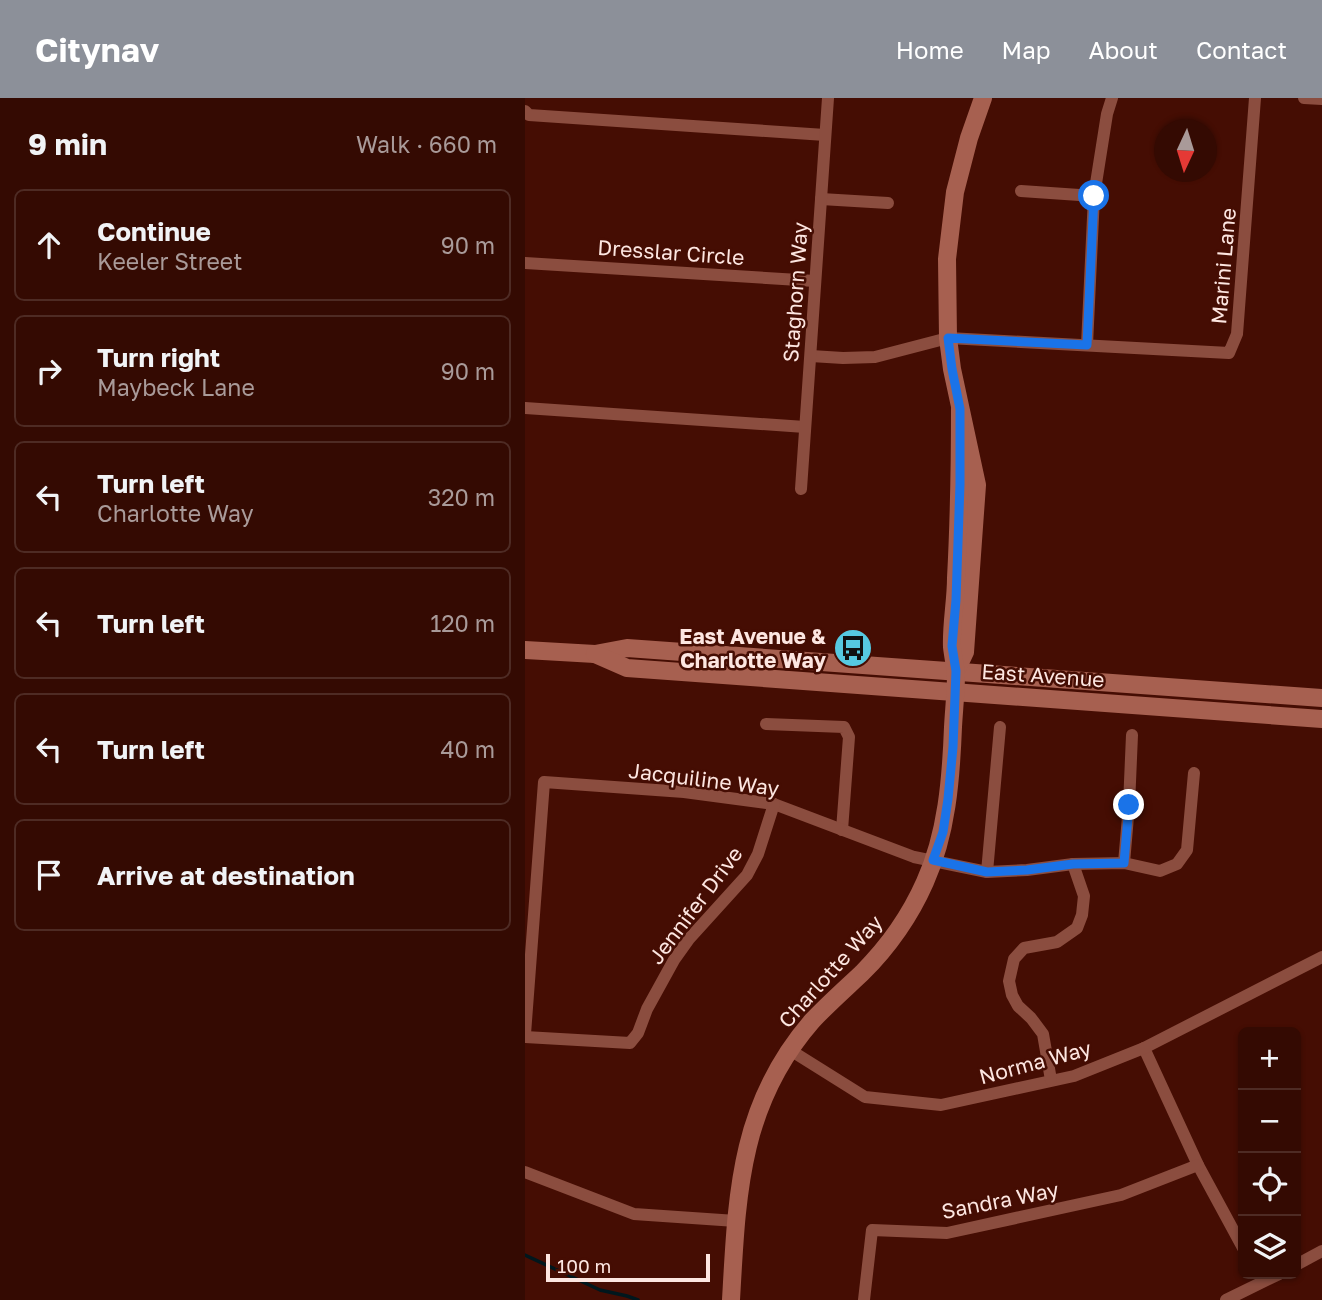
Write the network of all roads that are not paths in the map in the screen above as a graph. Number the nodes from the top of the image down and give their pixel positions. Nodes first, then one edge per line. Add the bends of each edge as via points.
1 (828, 98) edge
2 (983, 98) edge
3 (1112, 98) edge
4 (1255, 98) edge
5 (1304, 98) edge
6 (1322, 99) edge
7 (525, 111) edge
8 (825, 135) junction
9 (1021, 191) dead end
10 (1094, 196) junction
11 (821, 199) junction
12 (888, 203) dead end
13 (525, 263) edge
14 (815, 281) junction
15 (948, 338) junction
16 (1087, 345) junction
17 (811, 356) junction
18 (525, 408) edge
19 (805, 427) junction
20 (801, 489) dead end
21 (525, 650) edge
22 (594, 654) junction
23 (956, 671) junction
24 (955, 691) junction
25 (1322, 698) edge
26 (1322, 719) edge
27 (766, 724) dead end
28 (1000, 727) dead end
29 (1132, 734) dead end
30 (1194, 773) dead end
31 (774, 804) junction
32 (842, 830) junction
33 (933, 860) junction
34 (1124, 863) junction
35 (1073, 864) junction
36 (987, 872) junction
37 (1322, 957) edge
38 (525, 1035) edge
39 (1144, 1048) junction
40 (790, 1051) junction
41 (1051, 1080) junction
42 (1198, 1165) junction
43 (525, 1172) edge
44 (736, 1221) junction
45 (1238, 1239) edge
46 (1322, 1251) edge
47 (1301, 1262) edge
48 (1258, 1279) edge
49 (731, 1300) edge
50 (865, 1300) edge
51 (1226, 1300) edge

1 - 8 street, Staghorn Way
2 - 15 main road, Charlotte Way via 955,192 947,259
3 - 10 street
4 - 16 street, Marini Lane via 1237,334 1229,353
5 - 6 street
7 - 8 street via 529,115
8 - 11 street, Staghorn Way
9 - 10 street
10 - 16 street
11 - 12 street
11 - 14 street, Staghorn Way
13 - 14 street, Dresslar Circle
14 - 17 street, Staghorn Way
15 - 16 street
15 - 17 street via 875,357
15 - 23 main road, Charlotte Way via 977,485 965,652
17 - 19 street, Staghorn Way
18 - 19 street
19 - 20 street, Staghorn Way
21 - 22 main road, East Avenue
22 - 23 main road, East Avenue via 627,648
22 - 24 main road, East Avenue via 627,668
23 - 24 main road, Charlotte Way
23 - 25 main road, East Avenue
24 - 26 main road, East Avenue
24 - 33 main road, Charlotte Way via 948,799
27 - 32 street via 844,727 849,737
28 - 36 street
29 - 34 street
30 - 34 street, Jacquiline Way via 1187,850 1177,864 1160,871
31 - 32 street, Jacquiline Way
31 - 38 street, Jennifer Drive via 747,875 674,960 630,1043
31 - 38 street, Jacquiline Way via 544,782
32 - 33 street, Jacquiline Way
33 - 36 street, Jacquiline Way
33 - 40 main road, Charlotte Way via 897,932
34 - 35 street, Jacquiline Way
35 - 36 street, Jacquiline Way
35 - 41 street via 1084,897 1077,928 1057,942 1024,948 1014,959 1009,981 1018,1006 1042,1034
37 - 39 street, Norma Way
39 - 41 street, Norma Way via 1074,1076
39 - 42 street
40 - 41 street, Norma Way via 865,1097 941,1105
40 - 44 main road, Charlotte Way via 760,1105 751,1133
42 - 45 street
42 - 50 street, Sandra Way via 1121,1195 947,1233 872,1230
43 - 44 street via 634,1214
44 - 49 main road, Charlotte Way
46 - 47 street
48 - 51 street

